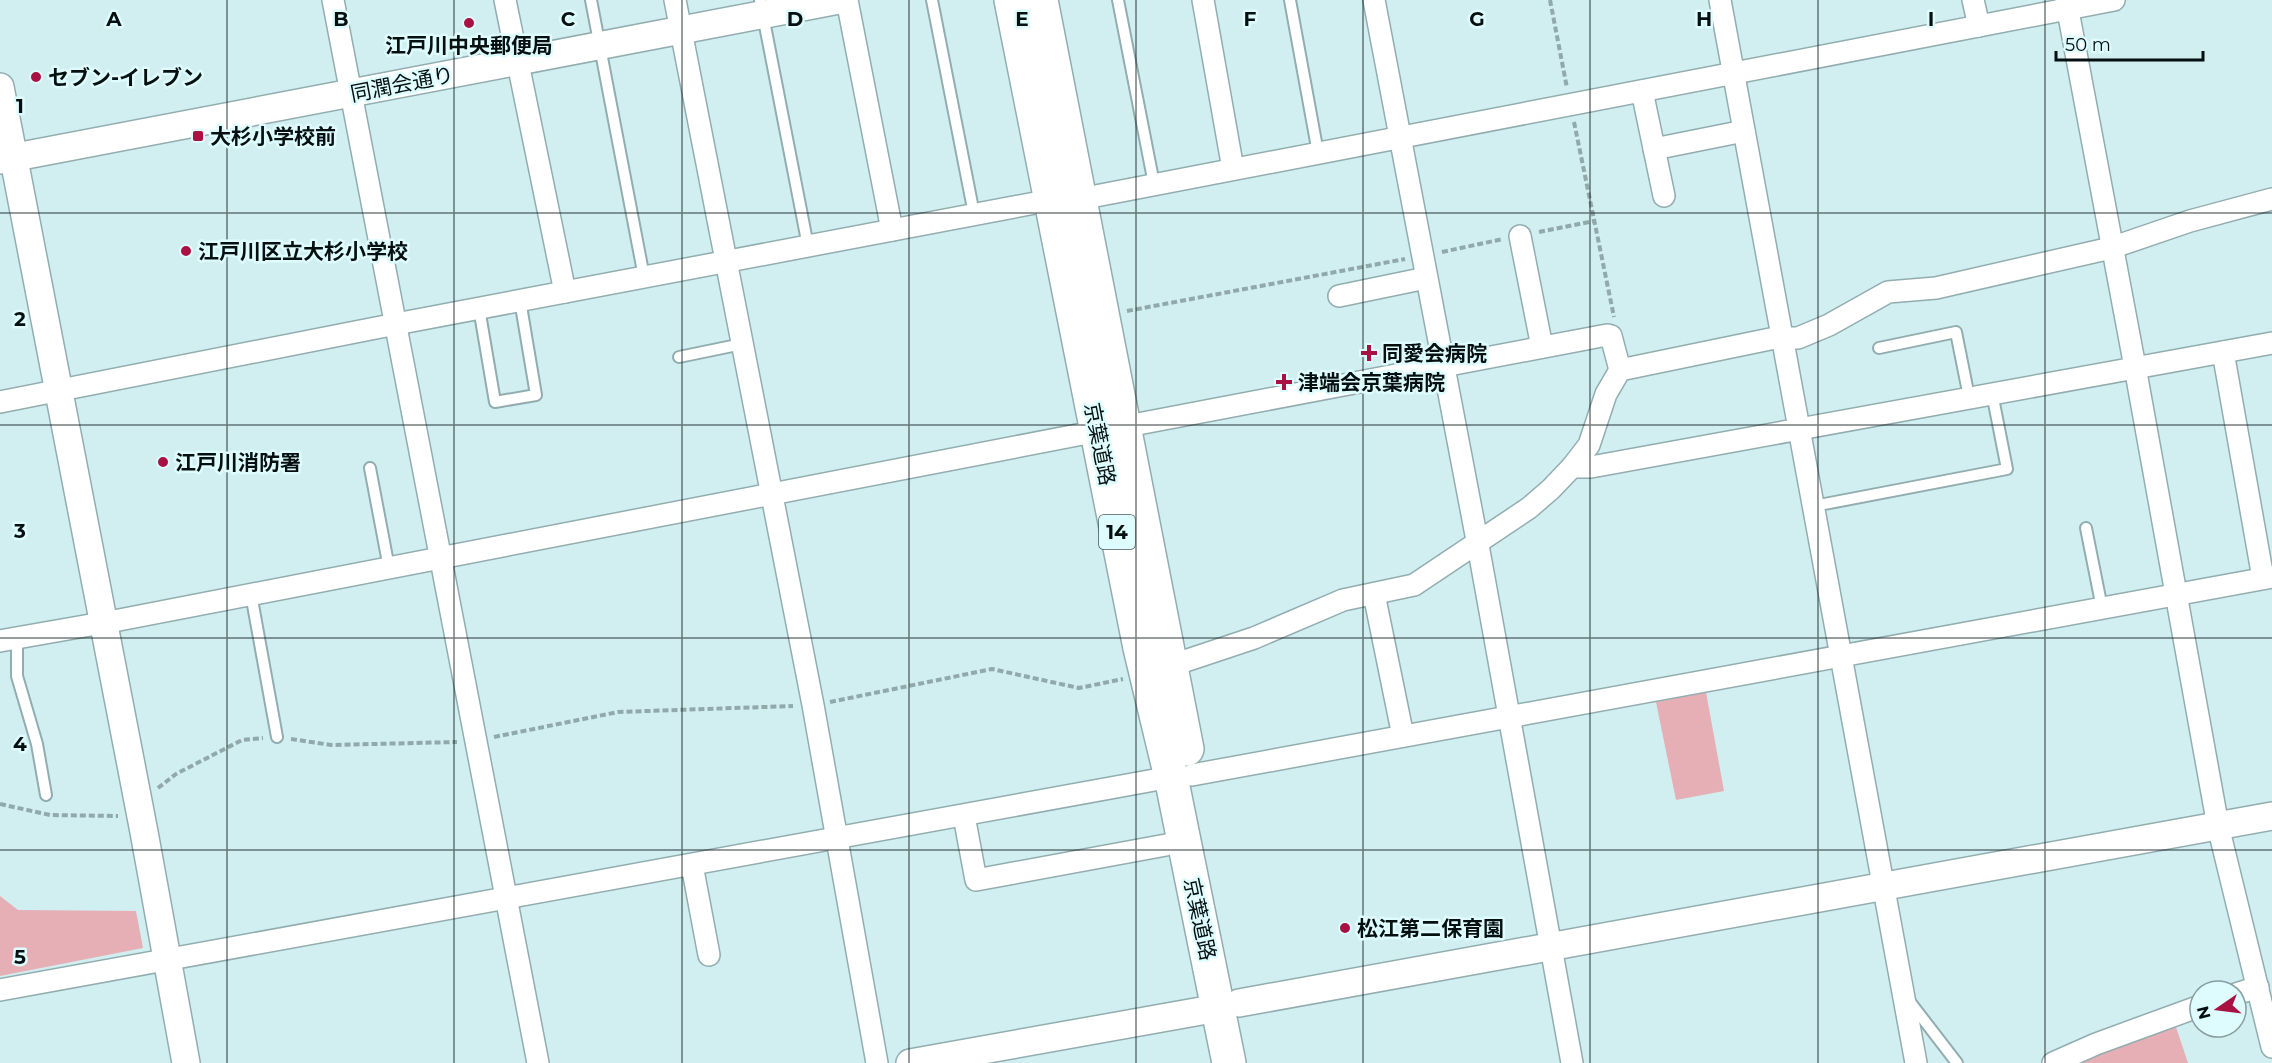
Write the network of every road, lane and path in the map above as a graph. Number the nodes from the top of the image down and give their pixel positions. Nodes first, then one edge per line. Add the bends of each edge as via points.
1 (333, 0) edge
2 (506, 0) edge
3 (591, 0) edge
4 (675, 0) edge
5 (839, 0) edge
6 (846, 0) edge
7 (932, 0) edge
8 (1011, 0) edge
9 (1041, 0) edge
10 (1119, 0) edge
11 (1203, 0) edge
12 (1290, 0) edge
13 (1374, 0) edge
14 (1550, 0) edge
15 (1720, 0) edge
16 (1973, 0) edge
17 (2114, 0) edge
18 (2067, 4) edge
19 (762, 7) edge
20 (1979, 26) junction
21 (681, 31) junction
22 (600, 46) junction
23 (518, 61) junction
24 (1733, 73) junction
25 (0, 87) edge
26 (1642, 91) junction
27 (351, 94) junction
28 (1570, 104) junction
29 (1744, 131) junction
30 (1400, 137) junction
31 (1654, 149) junction
32 (1318, 153) junction
33 (7, 159) edge
34 (1233, 169) junction
35 (1154, 184) junction
36 (1664, 196) dead end
37 (1065, 199) junction
38 (2272, 199) edge
39 (974, 214) junction
40 (1594, 221) junction
41 (891, 230) junction
42 (1520, 236) junction
43 (808, 246) junction
44 (2112, 248) junction
45 (1422, 256) junction
46 (726, 261) junction
47 (644, 277) junction
48 (1426, 278) junction
49 (565, 292) junction
50 (1339, 296) dead end
51 (520, 300) junction
52 (479, 308) junction
53 (1101, 316) junction
54 (396, 324) junction
55 (1783, 339) junction
56 (1613, 341) junction
57 (2272, 343) edge
58 (742, 344) junction
59 (1542, 347) junction
60 (1879, 348) dead end
61 (2223, 352) junction
62 (679, 357) dead end
63 (1443, 366) junction
64 (2135, 367) junction
65 (1620, 370) junction
66 (59, 392) junction
67 (1992, 393) junction
68 (1969, 397) junction
69 (0, 402) edge
70 (1800, 428) junction
71 (1110, 429) junction
72 (1572, 467) junction
73 (370, 468) dead end
74 (771, 495) junction
75 (1814, 506) junction
76 (2086, 528) dead end
77 (1477, 542) junction
78 (441, 558) junction
79 (389, 568) junction
80 (2267, 578) edge
81 (251, 594) junction
82 (1374, 594) junction
83 (2177, 594) junction
84 (2102, 608) junction
85 (103, 623) junction
86 (8, 640) edge
87 (1842, 656) junction
88 (1158, 670) junction
89 (813, 705) junction
90 (1510, 716) junction
91 (1403, 735) junction
92 (277, 737) junction
93 (476, 741) junction
94 (1181, 776) junction
95 (46, 795) dead end
96 (0, 804) edge
97 (139, 807) junction
98 (964, 816) junction
99 (2272, 816) edge
100 (2218, 826) junction
101 (837, 839) junction
102 (1166, 845) dead end
103 (692, 865) junction
104 (1885, 887) junction
105 (507, 897) junction
106 (1551, 947) junction
107 (709, 955) dead end
108 (166, 958) junction
109 (2258, 987) junction
110 (0, 990) edge
111 (2248, 990) edge
112 (1904, 994) junction
113 (1229, 1006) junction
114 (2188, 1010) edge
115 (2272, 1047) edge
116 (186, 1063) edge
117 (538, 1063) edge
118 (877, 1063) edge
119 (910, 1063) edge
120 (1229, 1063) edge
121 (1252, 1063) edge
122 (1572, 1063) edge
123 (1916, 1063) edge
124 (1957, 1063) edge
125 (2053, 1063) edge

1 - 27 street
2 - 23 street
3 - 22 lane
4 - 21 street
5 - 19 street, 同潤会通り
6 - 41 street
7 - 39 lane
8 - 37 highway, 京葉道路 / 14
9 - 37 highway, 京葉道路 / 14
10 - 35 lane
11 - 34 street
12 - 32 lane
13 - 30 street
14 - 28 path
15 - 24 street
16 - 20 street
17 - 18 street
18 - 20 street
18 - 44 street
19 - 21 street, 同潤会通り
19 - 43 lane
20 - 24 street
21 - 22 street, 同潤会通り
21 - 46 street
22 - 23 street, 同潤会通り
22 - 47 lane
23 - 27 street, 同潤会通り
23 - 49 street
24 - 26 street
24 - 29 street
25 - 33 street
26 - 28 street
26 - 31 street
27 - 33 street, 同潤会通り
27 - 54 street
28 - 30 street
28 - 40 path
29 - 31 street
29 - 55 street
30 - 32 street
30 - 45 street
31 - 36 street
32 - 34 street
33 - 66 street
34 - 35 street
35 - 37 street
37 - 39 street
37 - 53 highway, 京葉道路 / 14
37 - 71 highway, 京葉道路 / 14
38 - 44 street
39 - 41 street
40 - 42 path
40 - 56 path via 1616,327
41 - 43 street
42 - 45 path
42 - 59 street
43 - 46 street
44 - 55 street via 1936,288 1888,292 1828,325 1798,338
44 - 64 street
45 - 48 street
45 - 53 path
46 - 47 street
46 - 58 street
47 - 49 street
48 - 50 street
48 - 63 street
49 - 51 street
51 - 52 street
51 - 52 lane via 536,395 495,402
52 - 54 street
53 - 71 highway, 京葉道路 / 14
54 - 66 street
54 - 78 street
55 - 65 street
55 - 70 street
56 - 59 street via 1607,335
56 - 65 street
57 - 61 street
58 - 62 lane
58 - 74 street
59 - 63 street
60 - 68 lane via 1956,332
61 - 64 street
61 - 80 street
63 - 71 street
63 - 77 street
64 - 67 street
64 - 83 street
65 - 72 street via 1606,394 1588,448
66 - 69 street
66 - 85 street
67 - 68 street
67 - 75 lane via 2007,469
68 - 70 street
70 - 72 street via 1591,467
70 - 75 street
71 - 74 street
71 - 88 highway, 京葉道路 / 14
72 - 77 street via 1529,508
73 - 79 lane
74 - 78 street
74 - 89 street
75 - 87 street
76 - 84 lane
77 - 82 street via 1414,585
77 - 90 street
78 - 79 street
78 - 93 street
79 - 81 street
80 - 83 street
81 - 85 street
81 - 92 lane
82 - 88 street via 1343,600 1254,638
82 - 91 street
83 - 84 street
83 - 100 street
84 - 87 street
85 - 86 street
85 - 97 street
86 - 95 lane via 37,744
87 - 90 street
87 - 104 street
88 - 89 path via 1079,688 992,669
88 - 94 highway, 京葉道路 / 14
89 - 93 path via 618,712
89 - 101 street
90 - 91 street
90 - 106 street
91 - 94 street
92 - 93 path via 331,746
92 - 97 path via 242,740 176,774
93 - 105 street
94 - 98 street
94 - 113 highway, 京葉道路 / 14
96 - 97 path via 50,815 116,816
97 - 108 street
98 - 101 street
98 - 102 street via 976,880
99 - 100 street
100 - 104 street
100 - 109 street
101 - 103 street
101 - 118 street
103 - 105 street
103 - 107 street
104 - 106 street
104 - 112 street
105 - 108 street
105 - 117 street
106 - 113 street
106 - 122 street
108 - 110 street
108 - 116 street
109 - 111 street
109 - 115 street
112 - 123 street
112 - 124 lane
113 - 119 street
113 - 120 highway, 京葉道路 / 14
113 - 121 highway, 京葉道路 / 14
114 - 125 street

